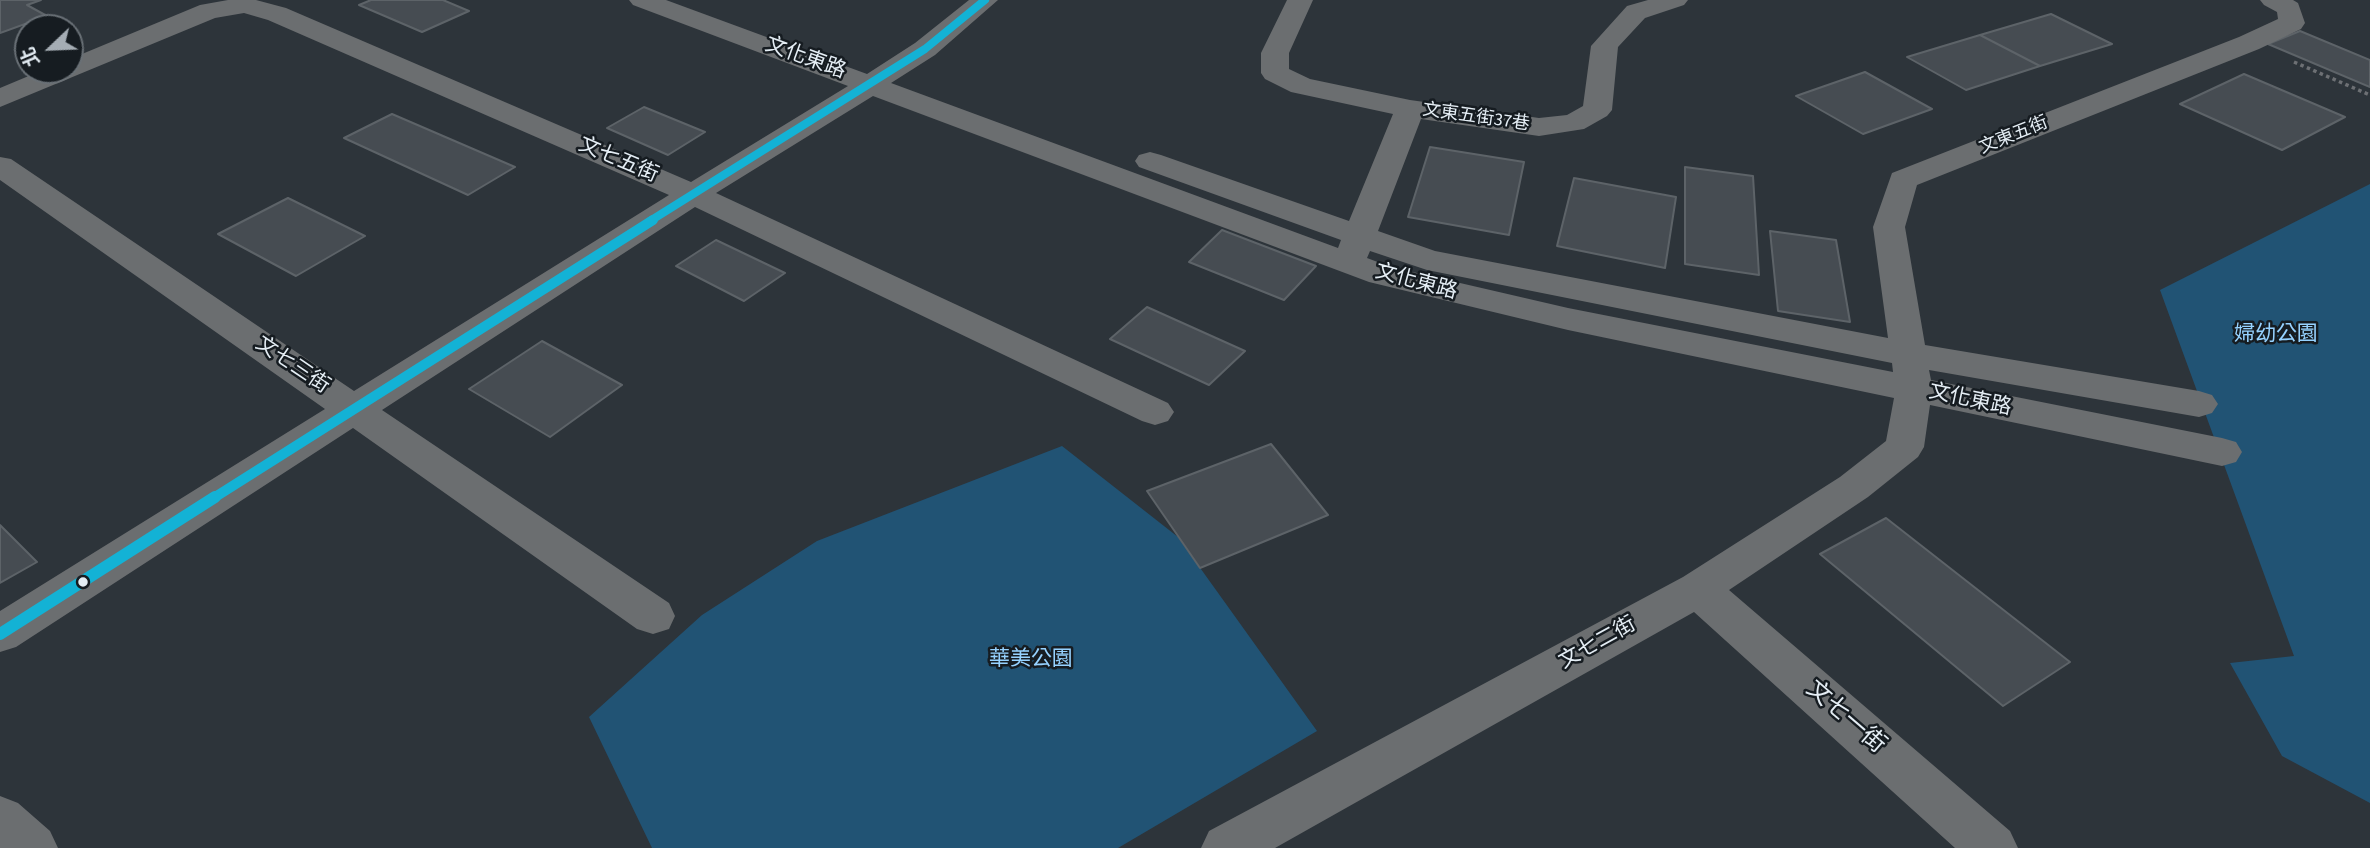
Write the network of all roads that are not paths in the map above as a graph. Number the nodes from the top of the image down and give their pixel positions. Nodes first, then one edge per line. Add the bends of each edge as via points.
1 (642, 0) edge
2 (705, 0) edge
3 (985, 0) edge
4 (1300, 0) edge
5 (1675, 0) edge
6 (2273, 0) edge
7 (84, 62) edge
8 (881, 76) junction
9 (33, 84) edge
10 (0, 98) edge
11 (1410, 109) junction
12 (0, 166) edge
13 (693, 194) junction
14 (1355, 250) junction
15 (1911, 371) junction
16 (2199, 404) dead end
17 (355, 409) junction
18 (1155, 411) dead end
19 (2222, 452) dead end
20 (1698, 589) junction
21 (653, 616) dead end
22 (0, 634) edge
23 (0, 820) edge
24 (32, 848) edge
25 (1227, 848) edge
26 (1992, 848) edge

1 - 8 street, 文化東路
2 - 8 street, 文化東路
3 - 8 street via 925,49
4 - 11 street via 1275,53 1275,73 1301,86
5 - 11 street, 文東五街37巷 via 1636,12 1605,46 1597,110 1574,123 1539,127
6 - 15 street, 文東五街 via 2289,8 2292,23 1903,180 1889,227
7 - 13 street, 文七五街 via 209,11 245,5 277,14
8 - 13 street
8 - 14 street, 文化東路
9 - 10 street, 文七五街
11 - 14 street
12 - 17 street, 文七三街
13 - 17 street
13 - 18 street, 文七五街
14 - 15 street, 文化東路 via 1393,278 1568,319
15 - 16 street, 文化東路
15 - 19 street, 文化東路
15 - 20 street, 文七二街 via 1904,447 1854,487
17 - 21 street, 文七三街
17 - 22 street
20 - 25 street, 文七二街
20 - 26 street, 文七一街
23 - 24 street

